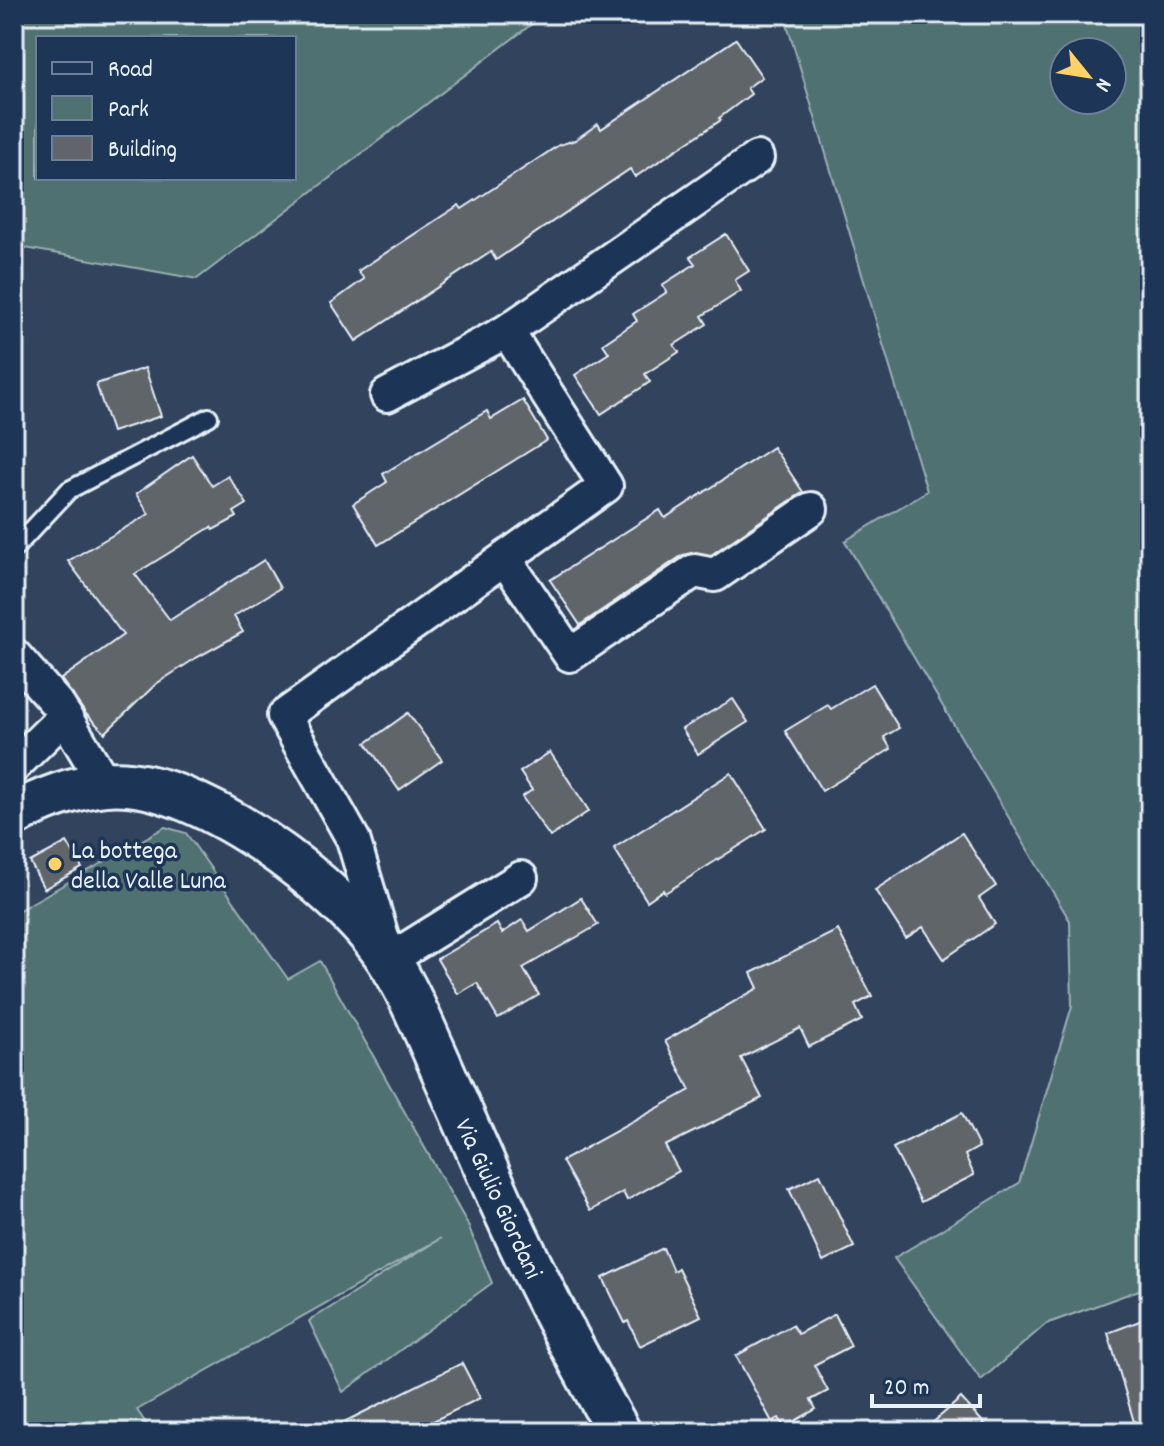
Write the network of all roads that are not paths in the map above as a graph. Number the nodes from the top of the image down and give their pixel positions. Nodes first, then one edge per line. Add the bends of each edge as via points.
1 (757, 158) dead end
2 (507, 331) junction
3 (387, 395) dead end
4 (209, 417) dead end
5 (811, 509) dead end
6 (14, 549) edge
7 (505, 559) junction
8 (14, 655) edge
9 (65, 716) junction
10 (14, 766) edge
11 (105, 784) junction
12 (14, 815) edge
13 (353, 839) junction
14 (521, 878) dead end
15 (335, 897) junction
16 (389, 960) junction
17 (619, 1432) edge

1 - 2 street
2 - 3 street
2 - 7 street via 606,486
4 - 6 lane via 69,490
5 - 7 street via 715,575 694,571 570,655
7 - 13 street, Via Giulio Giordani via 284,716
8 - 9 street
9 - 10 street
9 - 11 street
11 - 12 street, Via Giulio Giordani via 38,800
11 - 15 street, Via Giulio Giordani via 148,787 199,805 281,853
13 - 15 street
13 - 16 street, Via Giulio Giordani
14 - 16 street
15 - 16 street, Via Giulio Giordani
16 - 17 street, Via Giulio Giordani via 564,1334

